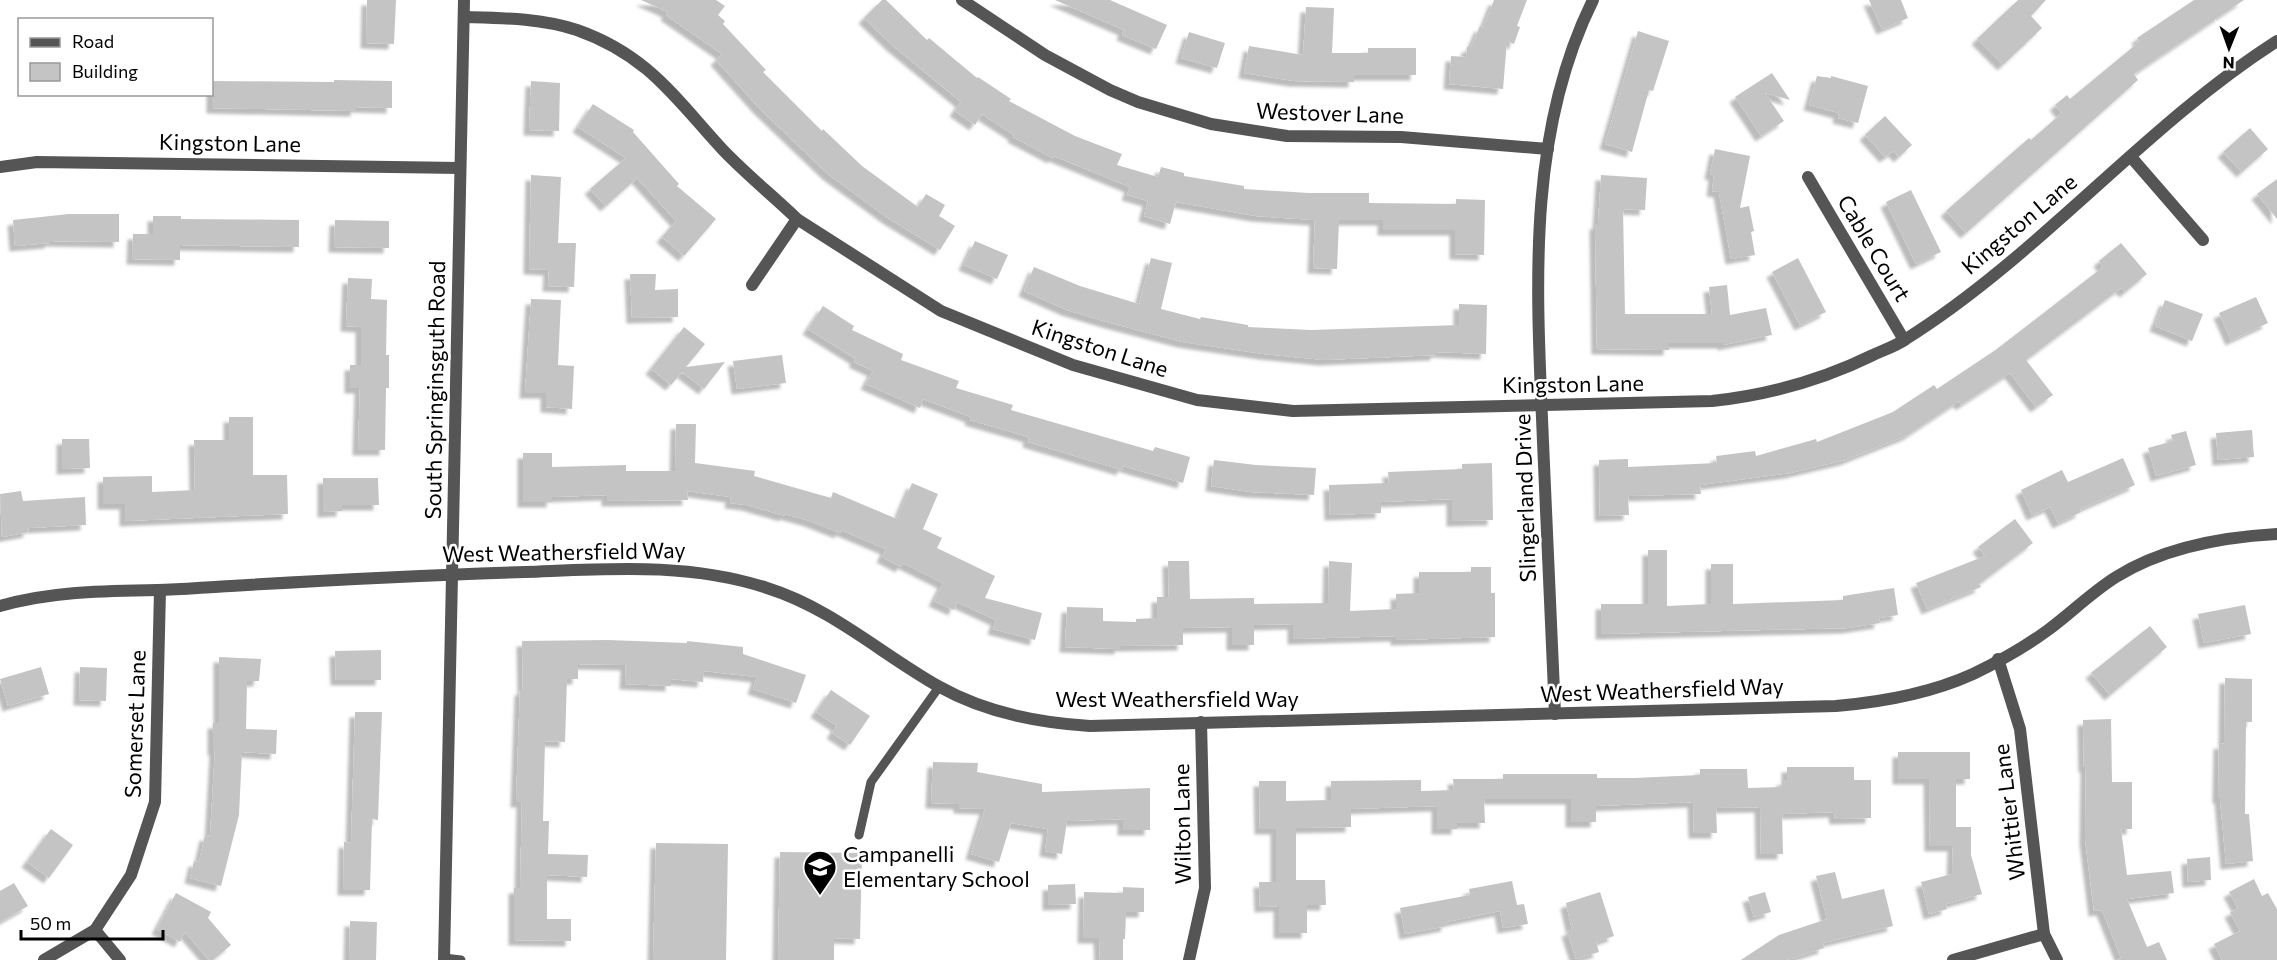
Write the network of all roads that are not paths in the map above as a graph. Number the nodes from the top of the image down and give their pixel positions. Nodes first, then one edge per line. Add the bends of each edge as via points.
1 (464, 0) edge
2 (962, 0) edge
3 (1593, 0) edge
4 (464, 17) junction
5 (2277, 40) edge
6 (1548, 149) junction
7 (2132, 157) junction
8 (0, 167) edge
9 (460, 168) junction
10 (1808, 177) dead end
11 (797, 219) junction
12 (2203, 240) dead end
13 (752, 285) dead end
14 (1904, 340) junction
15 (1542, 405) junction
16 (2277, 534) edge
17 (451, 574) junction
18 (160, 590) junction
19 (0, 606) edge
20 (1998, 659) junction
21 (939, 687) junction
22 (1555, 714) junction
23 (1201, 722) junction
24 (859, 835) dead end
25 (95, 930) junction
26 (2044, 934) junction
27 (444, 959) edge
28 (44, 960) edge
29 (120, 960) edge
30 (461, 960) edge
31 (1189, 960) edge
32 (1953, 960) edge
33 (2057, 960) edge

1 - 4 street, South Springinsguth Road
2 - 6 street, Westover Lane via 1045,55 1110,90 1211,124 1287,136 1401,136
3 - 6 street, Slingerland Drive via 1567,64
4 - 9 street, South Springinsguth Road
4 - 11 street, Kingston Lane via 538,20 616,47 660,79 724,151
5 - 7 street, Kingston Lane via 2237,66
6 - 15 street, Slingerland Drive via 1538,246
7 - 12 street
7 - 14 street, Kingston Lane via 1977,289
8 - 9 street, Kingston Lane via 37,162
9 - 17 street, South Springinsguth Road
10 - 14 street, Cable Court
11 - 13 street
11 - 15 street, Kingston Lane via 941,311 1073,365 1197,400 1293,411
14 - 15 street, Kingston Lane via 1812,380 1745,397
15 - 22 street, Slingerland Drive
16 - 20 street, West Weathersfield Way via 2206,542 2153,559 2116,577 2046,632
17 - 18 street, West Weathersfield Way
17 - 21 street, West Weathersfield Way via 649,568 737,579 826,613
17 - 27 street, South Springinsguth Road
18 - 19 street, West Weathersfield Way via 90,591
18 - 25 street, Somerset Lane via 155,802 131,874
20 - 22 street, West Weathersfield Way via 1945,685 1865,703
20 - 26 street, Whittier Lane via 2020,729
21 - 23 street, West Weathersfield Way via 1004,713 1061,724
21 - 24 lane via 871,782
22 - 23 street, West Weathersfield Way
23 - 31 street, Wilton Lane via 1205,888
25 - 28 street, Somerset Lane
25 - 29 street
26 - 32 street
26 - 33 street, Whittier Lane
27 - 30 lane

